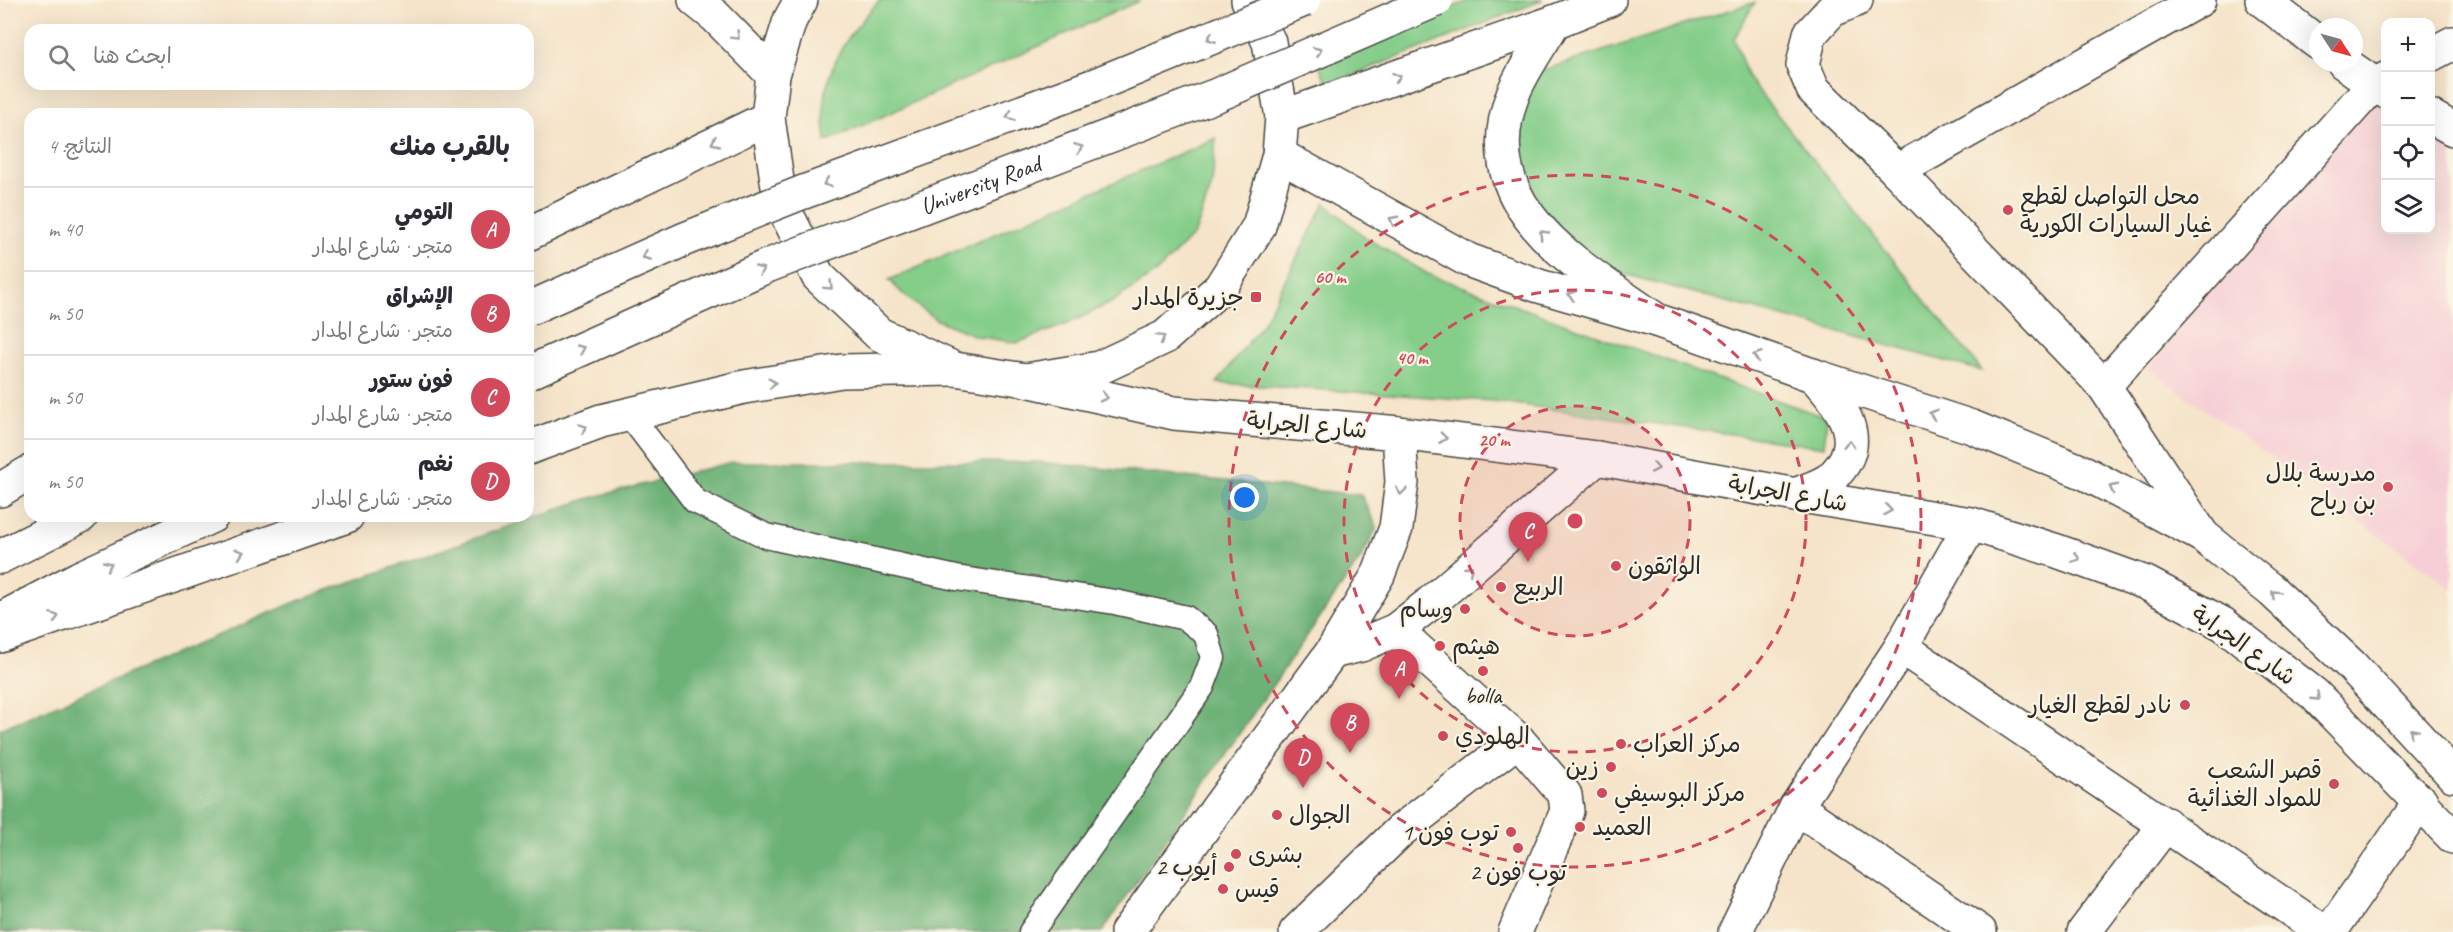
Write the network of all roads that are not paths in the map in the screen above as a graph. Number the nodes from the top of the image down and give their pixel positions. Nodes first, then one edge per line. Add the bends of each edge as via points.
1 (695, 0) edge
2 (801, 0) edge
3 (1248, 0) edge
4 (1304, 0) edge
5 (1436, 0) edge
6 (1609, 0) edge
7 (1856, 0) edge
8 (2199, 0) edge
9 (2262, 0) edge
10 (1554, 22) junction
11 (2309, 36) edge
12 (2453, 43) edge
13 (2435, 52) edge
14 (2359, 72) edge
15 (773, 75) junction
16 (2381, 85) edge
17 (1282, 117) junction
18 (768, 118) junction
19 (2435, 119) edge
20 (2453, 129) edge
21 (1280, 155) junction
22 (1897, 171) junction
23 (534, 231) edge
24 (534, 306) edge
25 (1656, 320) junction
26 (955, 369) junction
27 (534, 370) edge
28 (1812, 375) junction
29 (1026, 380) junction
30 (2104, 386) junction
31 (629, 414) junction
32 (1399, 433) junction
33 (534, 446) edge
34 (1597, 458) junction
35 (24, 476) edge
36 (0, 490) edge
37 (1796, 495) junction
38 (69, 522) edge
39 (199, 522) edge
40 (330, 522) edge
41 (1971, 524) junction
42 (2203, 536) junction
43 (0, 557) edge
44 (0, 620) edge
45 (1396, 630) junction
46 (0, 636) edge
47 (1901, 647) junction
48 (1332, 652) junction
49 (1518, 740) junction
50 (2453, 775) edge
51 (2421, 801) junction
52 (1796, 807) junction
53 (2166, 824) junction
54 (2453, 837) edge
55 (1137, 929) edge
56 (1031, 932) edge
57 (1296, 932) edge
58 (1515, 932) edge
59 (1736, 932) edge
60 (1980, 932) edge
61 (2084, 932) edge
62 (2324, 932) edge
63 (2330, 932) edge

1 -> 15 main road
2 - 15 main road via 790,20
3 - 17 main road via 1269,42
4 -> 24 main road, bridge via 1089,87 685,239
27 -> 5 main road, University Road, bridge via 767,266 1217,95
6 - 10 main road
7 - 22 main road via 1832,10 1810,34 1803,65 1814,89
8 - 22 main road
9 - 11 main road
17 -> 10 main road
25 -> 10 main road via 1545,237 1522,210 1506,170 1503,134 1514,94
12 - 13 main road
14 - 16 main road
15 - 18 main road
16 - 30 main road
17 - 21 main road
18 -> 23 main road
18 -> 26 main road via 780,201 818,276 879,334
19 - 20 main road
25 -> 21 main road, شارع الجرابة via 1539,286 1468,260
29 -> 21 main road via 1099,368 1165,337 1189,316 1220,288 1259,225
22 - 30 main road
28 -> 25 main road, شارع الجرابة
26 - 29 main road
31 -> 26 main road via 744,387 842,371
37 -> 28 main road via 1829,480 1848,455 1849,424 1836,399
42 -> 28 main road, شارع الجرابة via 2054,460 1972,427
29 -> 32 main road, شارع الجرابة via 1174,413
30 - 42 main road
33 -> 31 main road
31 - 56 lane via 695,501 766,536 956,578 1135,606 1186,618 1206,634 1213,658 1202,687
32 -> 34 main road, شارع الجرابة
32 -> 48 main road via 1402,482 1396,528 1378,575
34 -> 37 main road, شارع الجرابة
45 -> 34 main road
35 - 36 main road
37 -> 41 main road, شارع الجرابة
38 - 43 main road
44 -> 39 main road
46 -> 40 main road
41 - 47 main road
41 -> 51 main road, شارع الجرابة via 2146,583 2223,624 2314,694
50 -> 42 main road, شارع الجرابة via 2351,665 2272,591
45 - 48 main road
45 - 49 main road
47 - 52 main road
47 - 53 main road
48 - 55 main road
49 - 57 main road via 1400,831
49 - 58 main road via 1565,795 1567,811
51 - 54 main road, شارع الجرابة
51 - 63 main road
52 - 59 main road
52 - 60 main road
53 - 61 main road
53 - 62 main road

